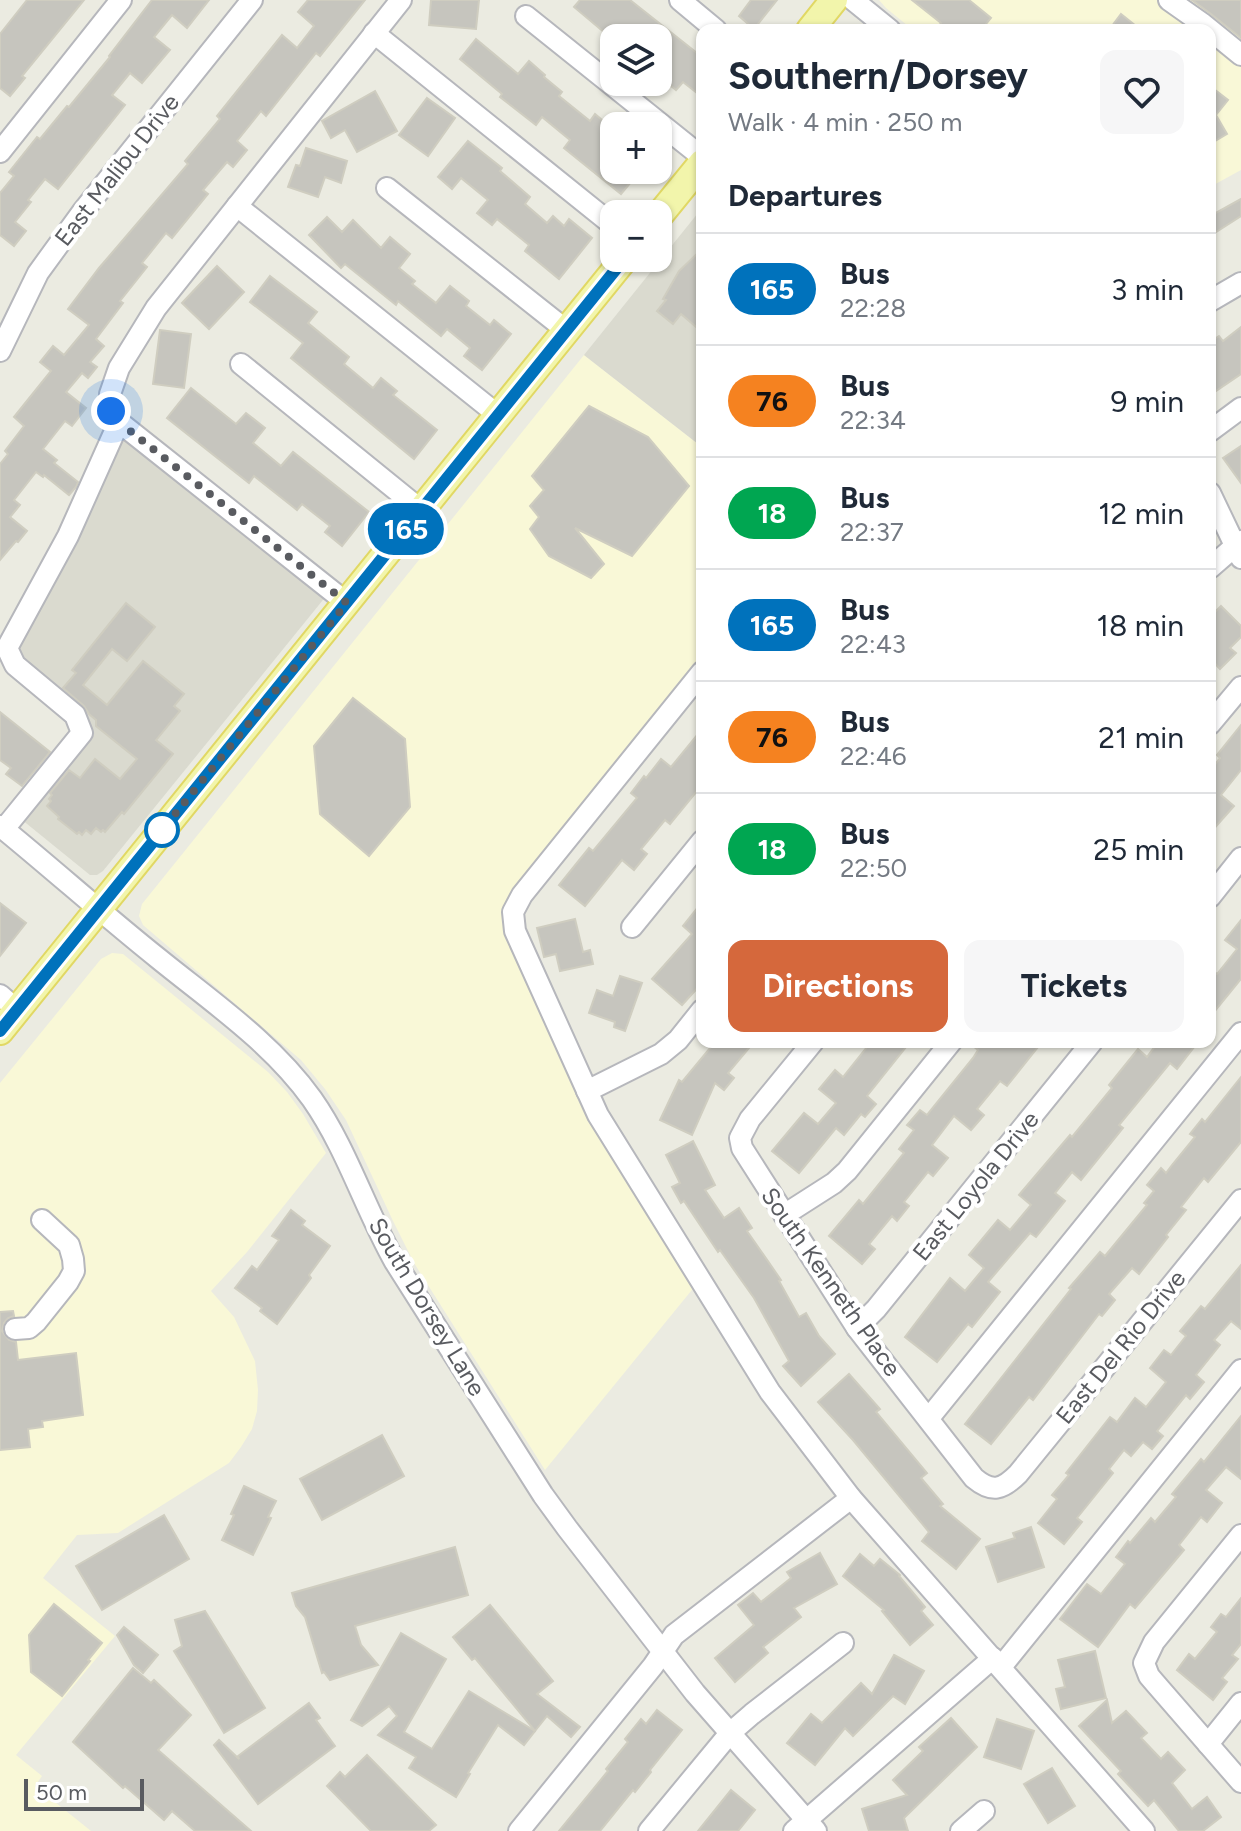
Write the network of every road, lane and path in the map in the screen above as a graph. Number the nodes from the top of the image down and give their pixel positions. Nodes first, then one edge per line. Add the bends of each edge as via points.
1 (121, 0) edge
2 (252, 0) edge
3 (401, 0) edge
4 (680, 0) edge
5 (834, 0) edge
6 (853, 0) edge
7 (1169, 0) edge
8 (526, 16) dead end
9 (709, 24) edge
10 (815, 24) edge
11 (883, 24) edge
12 (1203, 24) edge
13 (374, 33) junction
14 (1216, 35) edge
15 (1241, 55) edge
16 (0, 152) edge
17 (696, 155) edge
18 (696, 168) edge
19 (387, 188) dead end
20 (671, 200) edge
21 (237, 206) junction
22 (600, 215) edge
23 (614, 272) edge
24 (1241, 283) edge
25 (1216, 298) edge
26 (566, 330) junction
27 (0, 351) edge
28 (241, 364) dead end
29 (1241, 408) edge
30 (498, 415) junction
31 (119, 422) junction
32 (1216, 427) edge
33 (1216, 504) edge
34 (421, 510) junction
35 (1239, 548) edge
36 (1216, 564) edge
37 (347, 603) junction
38 (696, 679) edge
39 (1241, 687) edge
40 (1216, 717) edge
41 (2, 827) edge
42 (696, 848) edge
43 (1241, 858) edge
44 (1216, 889) edge
45 (98, 909) junction
46 (632, 927) dead end
47 (9, 1002) edge
48 (696, 1017) edge
49 (0, 1031) edge
50 (1241, 1033) edge
51 (808, 1048) edge
52 (946, 1048) edge
53 (1087, 1048) edge
54 (587, 1091) junction
55 (1241, 1200) edge
56 (784, 1215) junction
57 (42, 1220) dead end
58 (857, 1328) junction
59 (15, 1329) dead end
60 (1241, 1370) edge
61 (929, 1418) junction
62 (997, 1488) joint
63 (851, 1498) junction
64 (1241, 1535) edge
65 (843, 1643) dead end
66 (663, 1651) junction
67 (997, 1663) junction
68 (1241, 1703) edge
69 (730, 1733) junction
70 (1208, 1744) junction
71 (1241, 1782) edge
72 (984, 1811) dead end
73 (806, 1827) edge
74 (1136, 1828) edge
75 (519, 1831) edge
76 (649, 1831) edge
77 (961, 1831) edge

1 - 16 street
2 - 27 street, East Malibu Drive via 38,273
3 - 13 street
4 - 9 street
5 - 10 main road
6 - 11 street
7 - 12 street
8 - 17 street
13 - 21 street
13 - 22 street
14 - 15 street
18 - 20 main road
19 - 26 street
21 - 30 street
21 - 31 street via 156,308 119,368 110,394 111,411
23 - 26 main road
24 - 25 street
26 - 30 main road
28 - 34 street
29 - 32 street
30 - 34 main road
31 - 37 street
31 - 41 street via 68,536 7,648 15,665 75,715 82,733
33 - 35 street
34 - 37 main road
35 - 36 street
37 - 45 main road
38 - 54 street via 513,912 515,931
39 - 40 street
41 - 45 street, South Dorsey Lane
42 - 46 street
43 - 44 street
45 - 47 main road
45 - 66 street, South Dorsey Lane via 254,1037 311,1098 395,1262 504,1434 567,1528
47 - 49 main road
48 - 54 street via 670,1048
50 - 61 street
51 - 56 street, South Kenneth Place via 740,1138 746,1157
52 - 56 street via 847,1171
53 - 58 street, East Loyola Drive
54 - 63 street via 770,1392
55 - 62 street, East Del Rio Drive via 1018,1474
56 - 58 street, South Kenneth Place
57 - 59 street via 69,1245 74,1271 33,1325
58 - 61 street, South Kenneth Place
60 - 67 street
61 - 62 street, South Kenneth Place via 974,1478
63 - 66 street via 674,1635
63 - 67 street
64 - 70 street via 1154,1642 1144,1663 1149,1676
65 - 69 street
66 - 69 street, South Dorsey Lane
66 - 75 street
67 - 73 street
67 - 74 street
68 - 70 street
69 - 73 street, South Dorsey Lane
69 - 76 street
70 - 71 street
72 - 77 street

